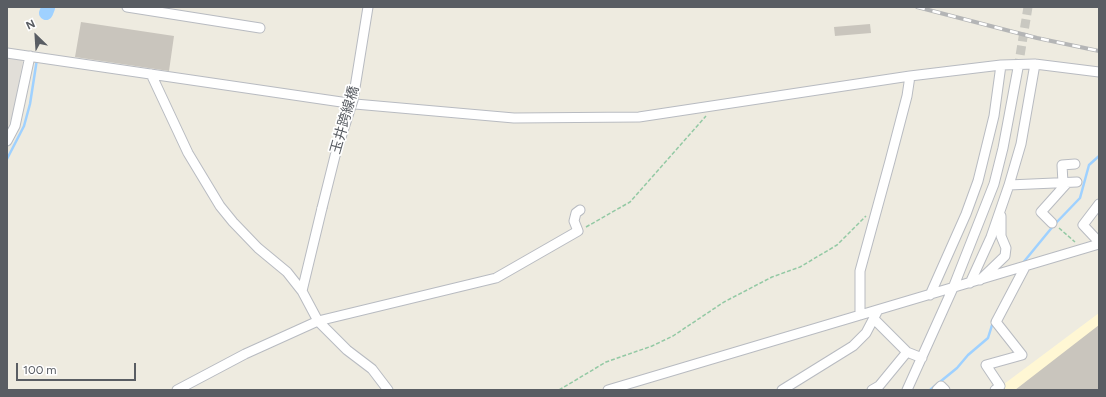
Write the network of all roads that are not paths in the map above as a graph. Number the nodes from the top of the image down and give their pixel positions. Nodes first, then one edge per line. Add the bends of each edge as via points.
1 (126, 7) edge
2 (368, 7) edge
3 (260, 28) dead end
4 (7, 53) edge
5 (30, 56) junction
6 (1035, 64) junction
7 (1001, 65) junction
8 (1018, 68) tunnel mouth
9 (1099, 72) edge
10 (151, 74) junction
11 (910, 76) junction
12 (7, 142) edge
13 (1075, 164) dead end
14 (1078, 182) dead end
15 (1065, 183) junction
16 (1009, 185) junction
17 (1099, 204) edge
18 (580, 210) dead end
19 (1001, 211) junction
20 (1052, 223) road end
21 (1099, 243) edge
22 (1024, 268) junction
23 (974, 282) junction
24 (953, 288) junction
25 (302, 291) junction
26 (930, 295) junction
27 (878, 310) junction
28 (860, 315) junction
29 (874, 319) junction
30 (318, 321) junction
31 (907, 352) junction
32 (922, 358) junction
33 (177, 390) edge
34 (388, 390) edge
35 (608, 390) edge
36 (782, 390) edge
37 (872, 390) edge
38 (907, 390) edge
39 (937, 390) edge
40 (945, 390) edge
41 (995, 390) edge

1 - 3 street
2 - 25 street, 玉井跨線橋, bridge via 353,100 334,156
4 - 5 street
5 - 10 street
5 - 12 street via 15,126
6 - 7 street
6 - 9 street
6 - 16 street via 1021,144
7 - 11 street
7 - 26 street via 994,116 978,181
8 - 24 street via 994,184
10 - 11 street via 348,103 514,118 639,117
10 - 25 street via 188,153 216,199 233,222 258,248 287,272
11 - 28 street via 860,272
13 - 15 street via 1062,165
14 - 15 street
15 - 16 street
15 - 20 street via 1041,212
16 - 19 street
17 - 21 street via 1083,225
18 - 30 street via 576,213 574,221 578,231 496,278
19 - 23 street
19 - 23 street via 1001,236 1006,248 1005,256
21 - 22 street
22 - 23 street
22 - 41 street via 996,322 1022,355 986,365 1000,386
23 - 24 street
24 - 26 street
24 - 32 street
25 - 30 street
26 - 27 street
27 - 28 street
27 - 29 street
28 - 35 street
29 - 31 street
29 - 36 street via 866,333 853,346
30 - 33 street via 245,354
30 - 34 street via 347,350 372,369
31 - 32 street
31 - 37 street via 879,386
32 - 38 street
39 - 40 street via 941,386

